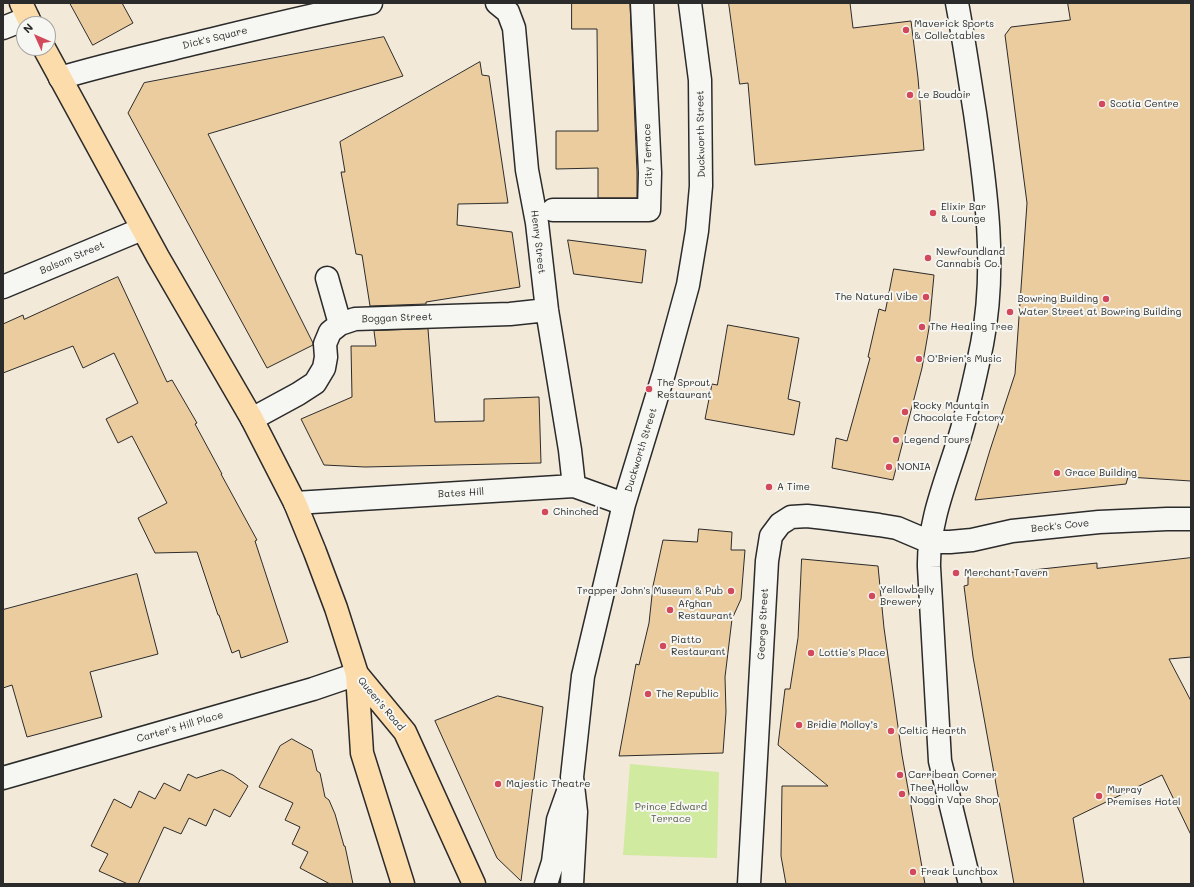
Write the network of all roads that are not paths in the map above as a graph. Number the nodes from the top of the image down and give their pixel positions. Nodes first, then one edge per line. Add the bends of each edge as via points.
1 (372, 3) edge
2 (497, 3) edge
3 (642, 3) edge
4 (690, 3) edge
5 (957, 3) edge
6 (26, 15) edge
7 (3, 28) edge
8 (48, 56) edge
9 (60, 78) junction
10 (553, 210) dead end
11 (142, 229) junction
12 (327, 278) dead end
13 (3, 287) edge
14 (547, 310) junction
15 (340, 324) junction
16 (252, 419) junction
17 (574, 486) junction
18 (295, 503) junction
19 (624, 504) junction
20 (1191, 519) edge
21 (930, 542) junction
22 (357, 674) junction
23 (572, 777) junction
24 (3, 778) edge
25 (403, 884) edge
26 (474, 884) edge
27 (546, 884) edge
28 (572, 884) edge
29 (749, 884) edge
30 (970, 884) edge

1 - 9 street, Dick's Square via 248,30
2 - 14 street, Henry Street via 508,12 514,28 527,170 537,223
3 - 10 street, City Terrace via 650,173 649,210
4 - 19 street, Duckworth Street via 700,80 701,186 697,231 688,285
5 - 21 street via 987,208 990,262 988,303 982,343 962,430 937,505
6 - 7 street
8 - 9 main road
9 - 11 main road
11 - 13 street, Balsam Street
11 - 16 main road
12 - 15 street
14 - 15 street, Boggan Street via 510,314 356,319
14 - 17 street, Henry Street
15 - 16 street via 330,332 325,344 324,368 314,383
16 - 18 main road
17 - 18 street, Bates Hill
17 - 19 street, Bates Hill
18 - 22 main road via 336,608
19 - 23 street, Duckworth Street via 583,676
20 - 21 street, Beck's Cove via 1099,522 1012,531 972,540
21 - 29 street, George Street via 897,528 807,516 791,517 780,524 771,536 767,561
21 - 30 street via 929,581 940,761
22 - 24 street, Carter's Hill Place
22 - 25 main road, Queen's Road via 362,754
22 - 26 main road, Queen's Road via 405,732
23 - 27 street, Duckworth Street via 558,820 553,862
23 - 28 street, Duckworth Street via 576,812

